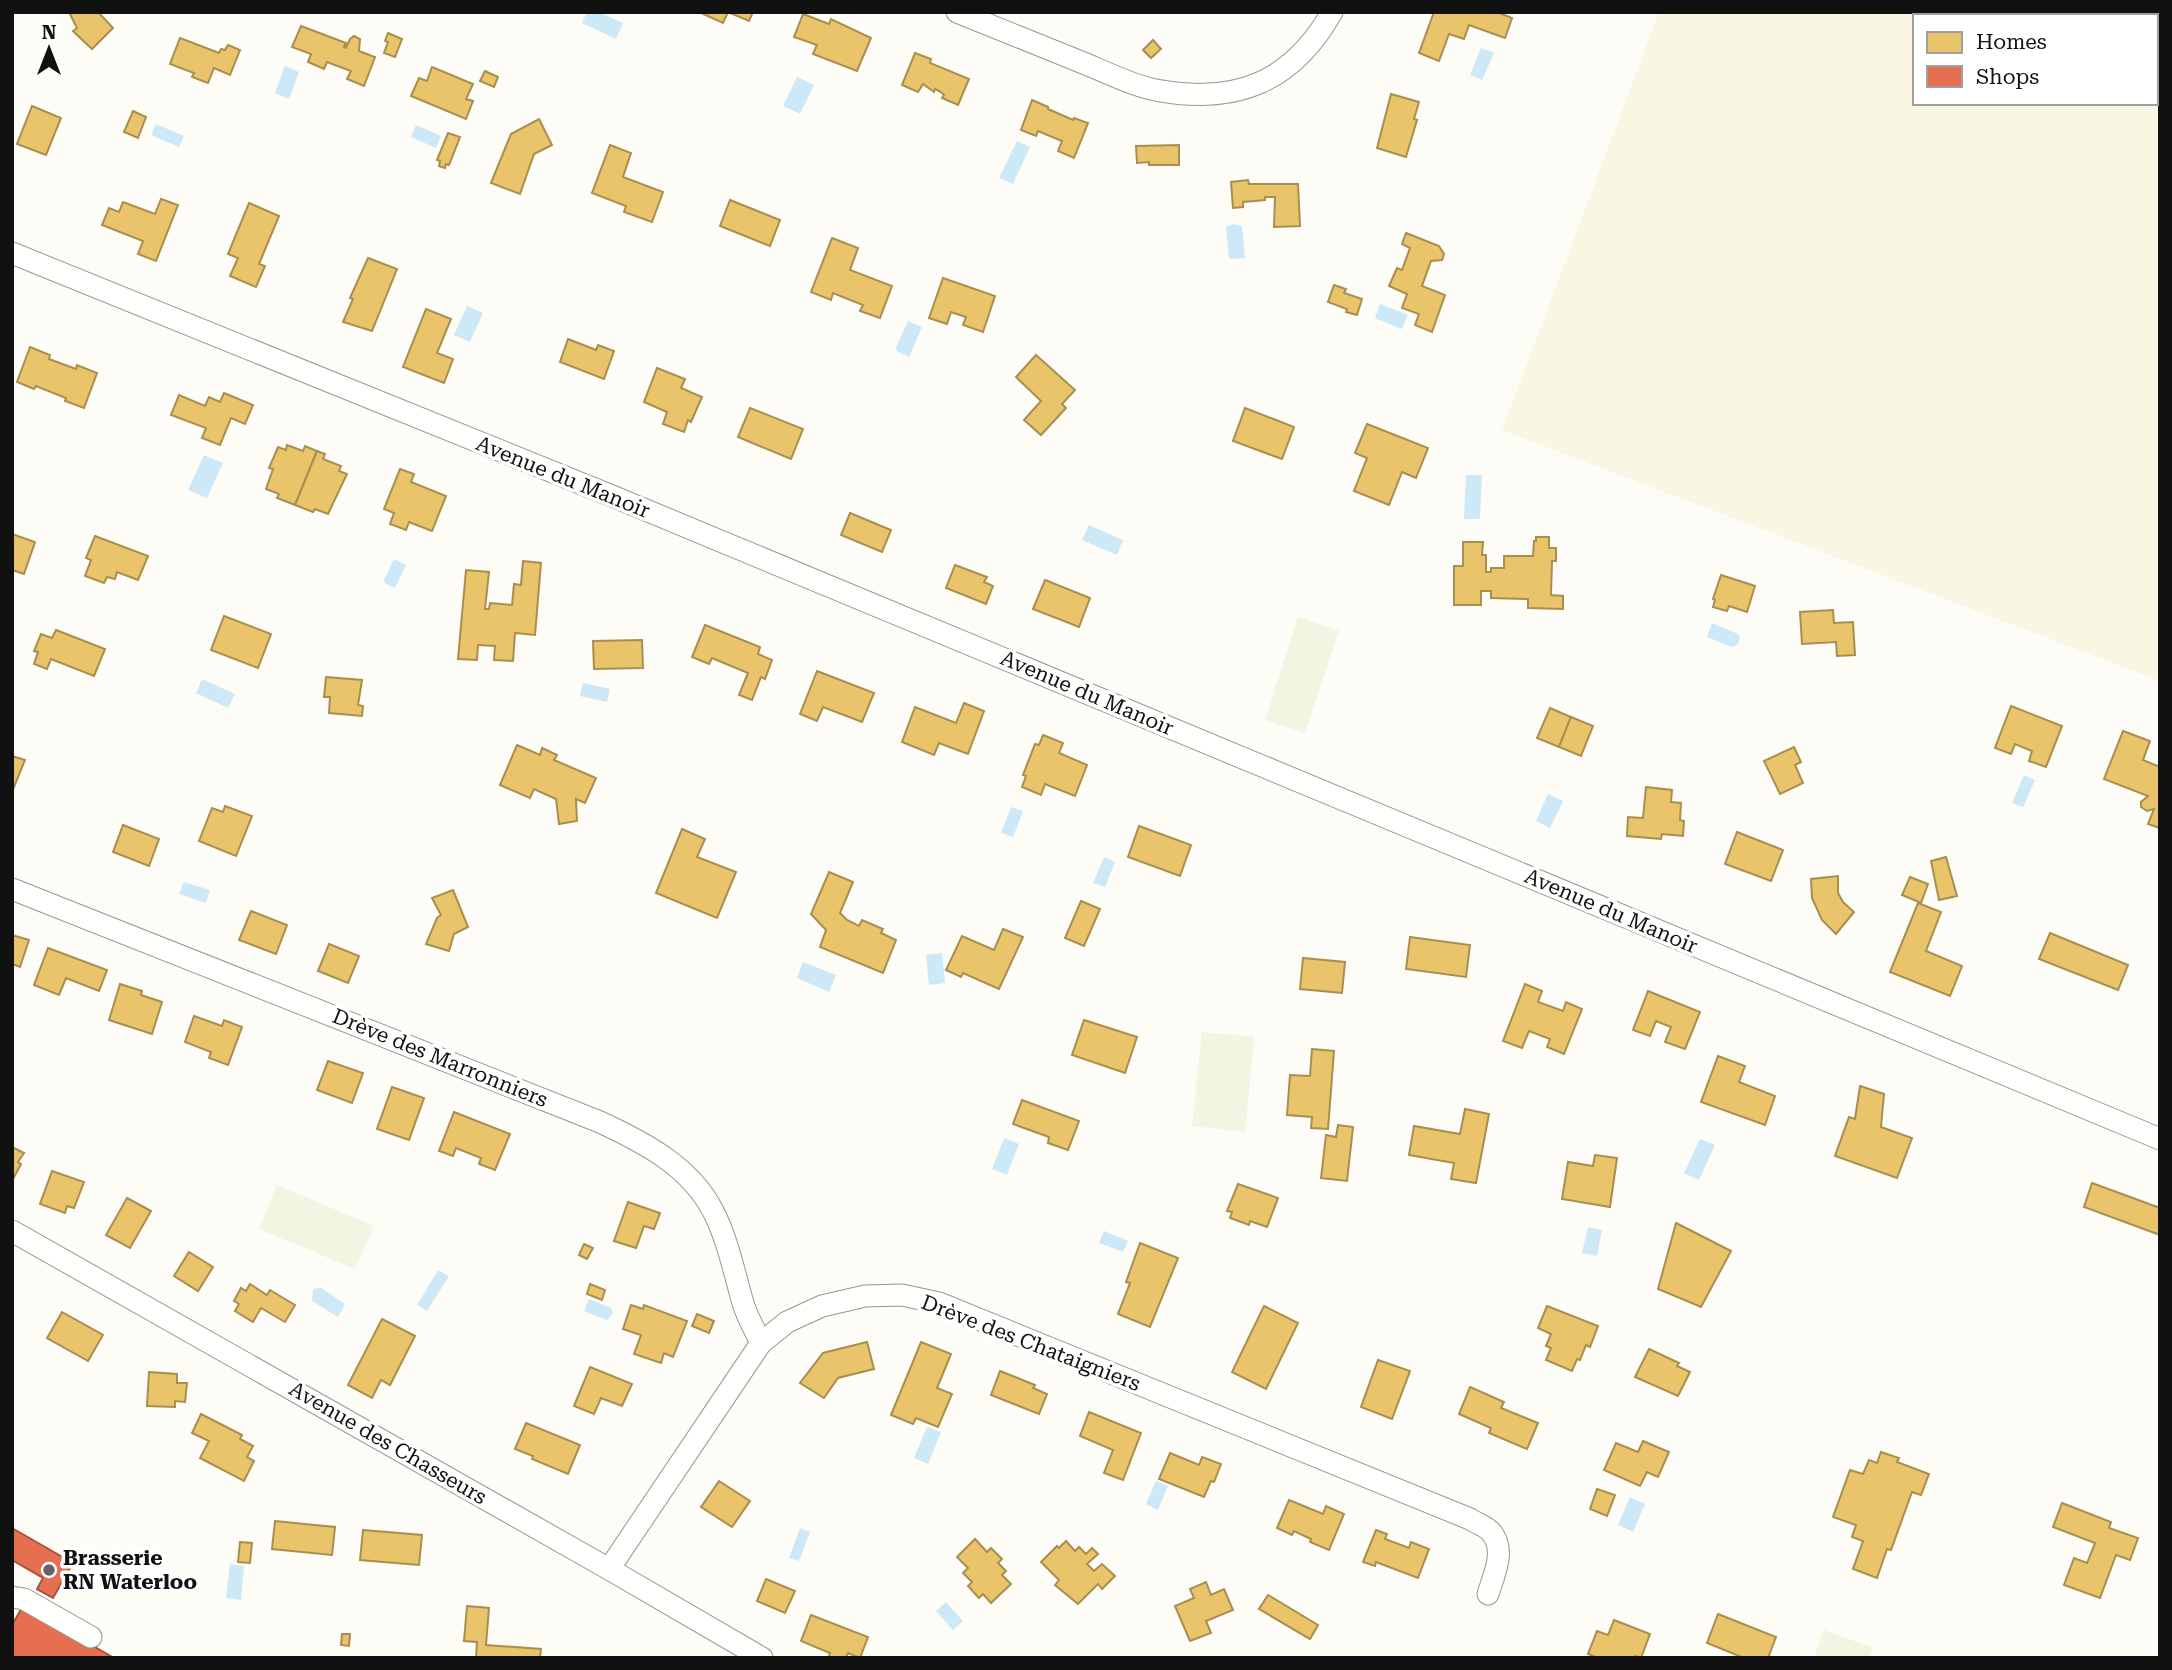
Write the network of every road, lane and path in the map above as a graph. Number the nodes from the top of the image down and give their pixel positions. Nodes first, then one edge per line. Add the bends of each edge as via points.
1 (957, 12) edge
2 (1332, 12) edge
3 (12, 253) edge
4 (12, 889) edge
5 (2160, 1139) edge
6 (12, 1231) edge
7 (761, 1343) junction
8 (609, 1569) junction
9 (1488, 1594) dead end
10 (12, 1597) edge
11 (91, 1637) dead end
12 (762, 1658) edge

1 - 2 street via 1159,91 1206,96 1244,91 1269,78 1297,58
3 - 5 street, Avenue du Manoir via 612,496
4 - 7 street, Drève des Marronniers via 643,1143 683,1172 712,1208 744,1307
6 - 8 street, Avenue des Chasseurs
7 - 8 street, Drève des Chataigniers
7 - 9 street, Drève des Chataigniers via 799,1316 865,1296 902,1295 939,1303 1470,1519 1490,1531 1499,1546
8 - 12 street, Avenue des Chasseurs
10 - 11 street via 24,1599

